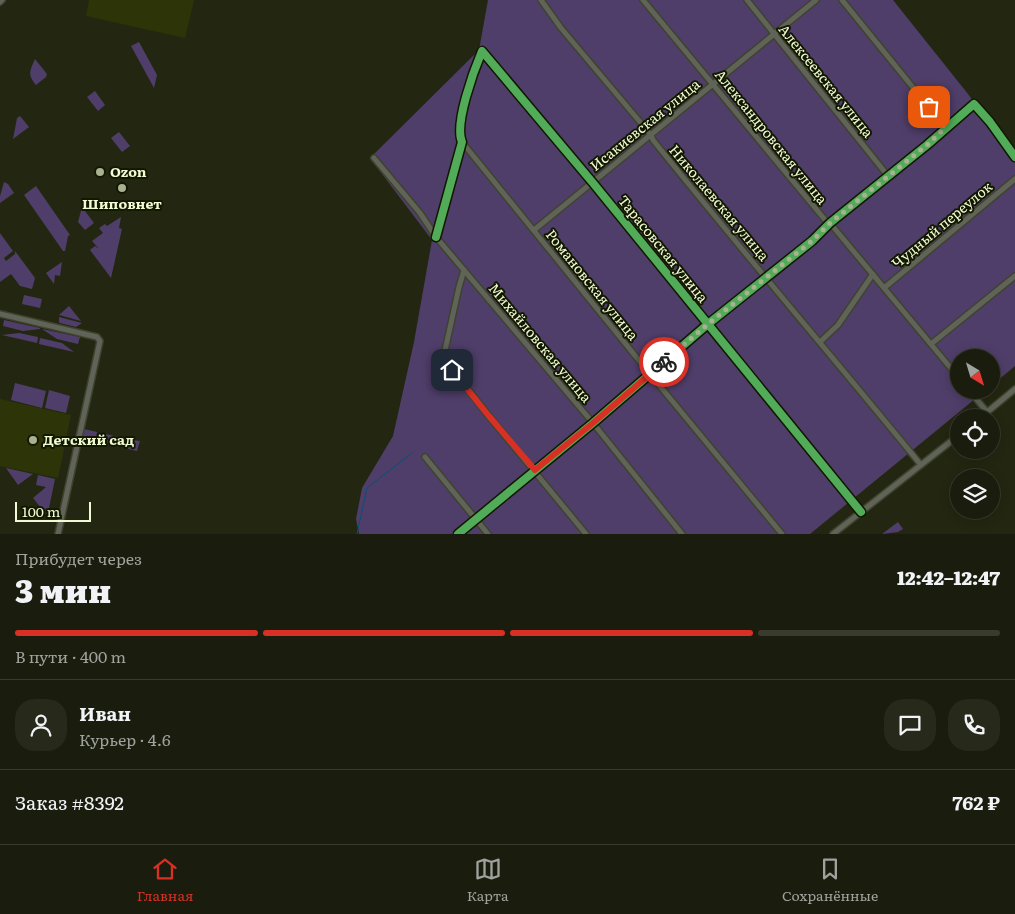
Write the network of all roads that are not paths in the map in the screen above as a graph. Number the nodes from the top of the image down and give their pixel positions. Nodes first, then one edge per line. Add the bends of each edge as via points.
1 (551, 0) edge
2 (643, 0) edge
3 (747, 0) edge
4 (816, 0) edge
5 (842, 0) edge
6 (543, 2) edge
7 (775, 34) junction
8 (713, 84) junction
9 (945, 128) junction
10 (651, 134) junction
11 (462, 142) junction
12 (1015, 157) edge
13 (374, 158) dead end
14 (888, 176) junction
15 (1015, 179) edge
16 (593, 182) junction
17 (830, 223) junction
18 (534, 230) junction
19 (436, 237) junction
20 (464, 270) junction
21 (872, 274) junction
22 (1015, 276) edge
23 (767, 278) junction
24 (884, 288) junction
25 (0, 314) edge
26 (708, 324) junction
27 (820, 342) junction
28 (931, 344) junction
29 (950, 367) edge
30 (650, 374) junction
31 (1015, 389) edge
32 (976, 399) edge
33 (985, 409) edge
34 (991, 409) edge
35 (593, 423) junction
36 (950, 442) edge
37 (425, 457) dead end
38 (921, 465) junction
39 (535, 470) junction
40 (862, 512) junction
41 (476, 519) junction
42 (58, 534) edge
43 (458, 534) edge
44 (488, 534) edge
45 (586, 534) edge
46 (682, 534) edge
47 (782, 534) edge
48 (833, 534) edge

1 - 6 street
2 - 8 street, Александровская улица
3 - 7 street, Алексеевская улица
4 - 7 street, Исакиевская улица
5 - 9 street
6 - 10 street, Николаевская улица via 561,28
7 - 8 street, Исакиевская улица
7 - 14 street, Алексеевская улица
8 - 10 street, Исакиевская улица
8 - 17 street, Александровская улица
9 - 12 street via 974,104
9 - 14 street
10 - 16 street, Исакиевская улица
10 - 23 street, Николаевская улица via 722,227
11 - 16 street, Тарасовская улица via 459,128 482,51
11 - 18 street, Романовская улица
11 - 19 street
13 - 19 street, Михайловская улица
14 - 17 street
15 - 24 street, Чудный переулок
16 - 18 street, Исакиевская улица
16 - 26 street, Тарасовская улица
17 - 21 street, Александровская улица
17 - 23 street
18 - 30 street, Романовская улица
19 - 20 street, Михайловская улица
20 - 35 street, Михайловская улица
20 - 39 street via 444,354 452,370
21 - 24 street, Александровская улица
21 - 27 street via 838,325
22 - 28 street
23 - 26 street
23 - 27 street, Николаевская улица
24 - 28 street, Александровская улица
25 - 42 street via 97,337 100,341
26 - 30 street
26 - 40 street, Тарасовская улица
27 - 38 street, Николаевская улица
28 - 29 street, Александровская улица
30 - 35 street
30 - 47 street, Романовская улица
31 - 34 street
32 - 33 street
35 - 39 street
35 - 46 street, Михайловская улица
36 - 38 street
37 - 41 street
38 - 40 street
39 - 41 street
39 - 45 street
40 - 48 street
41 - 43 street
41 - 44 street

